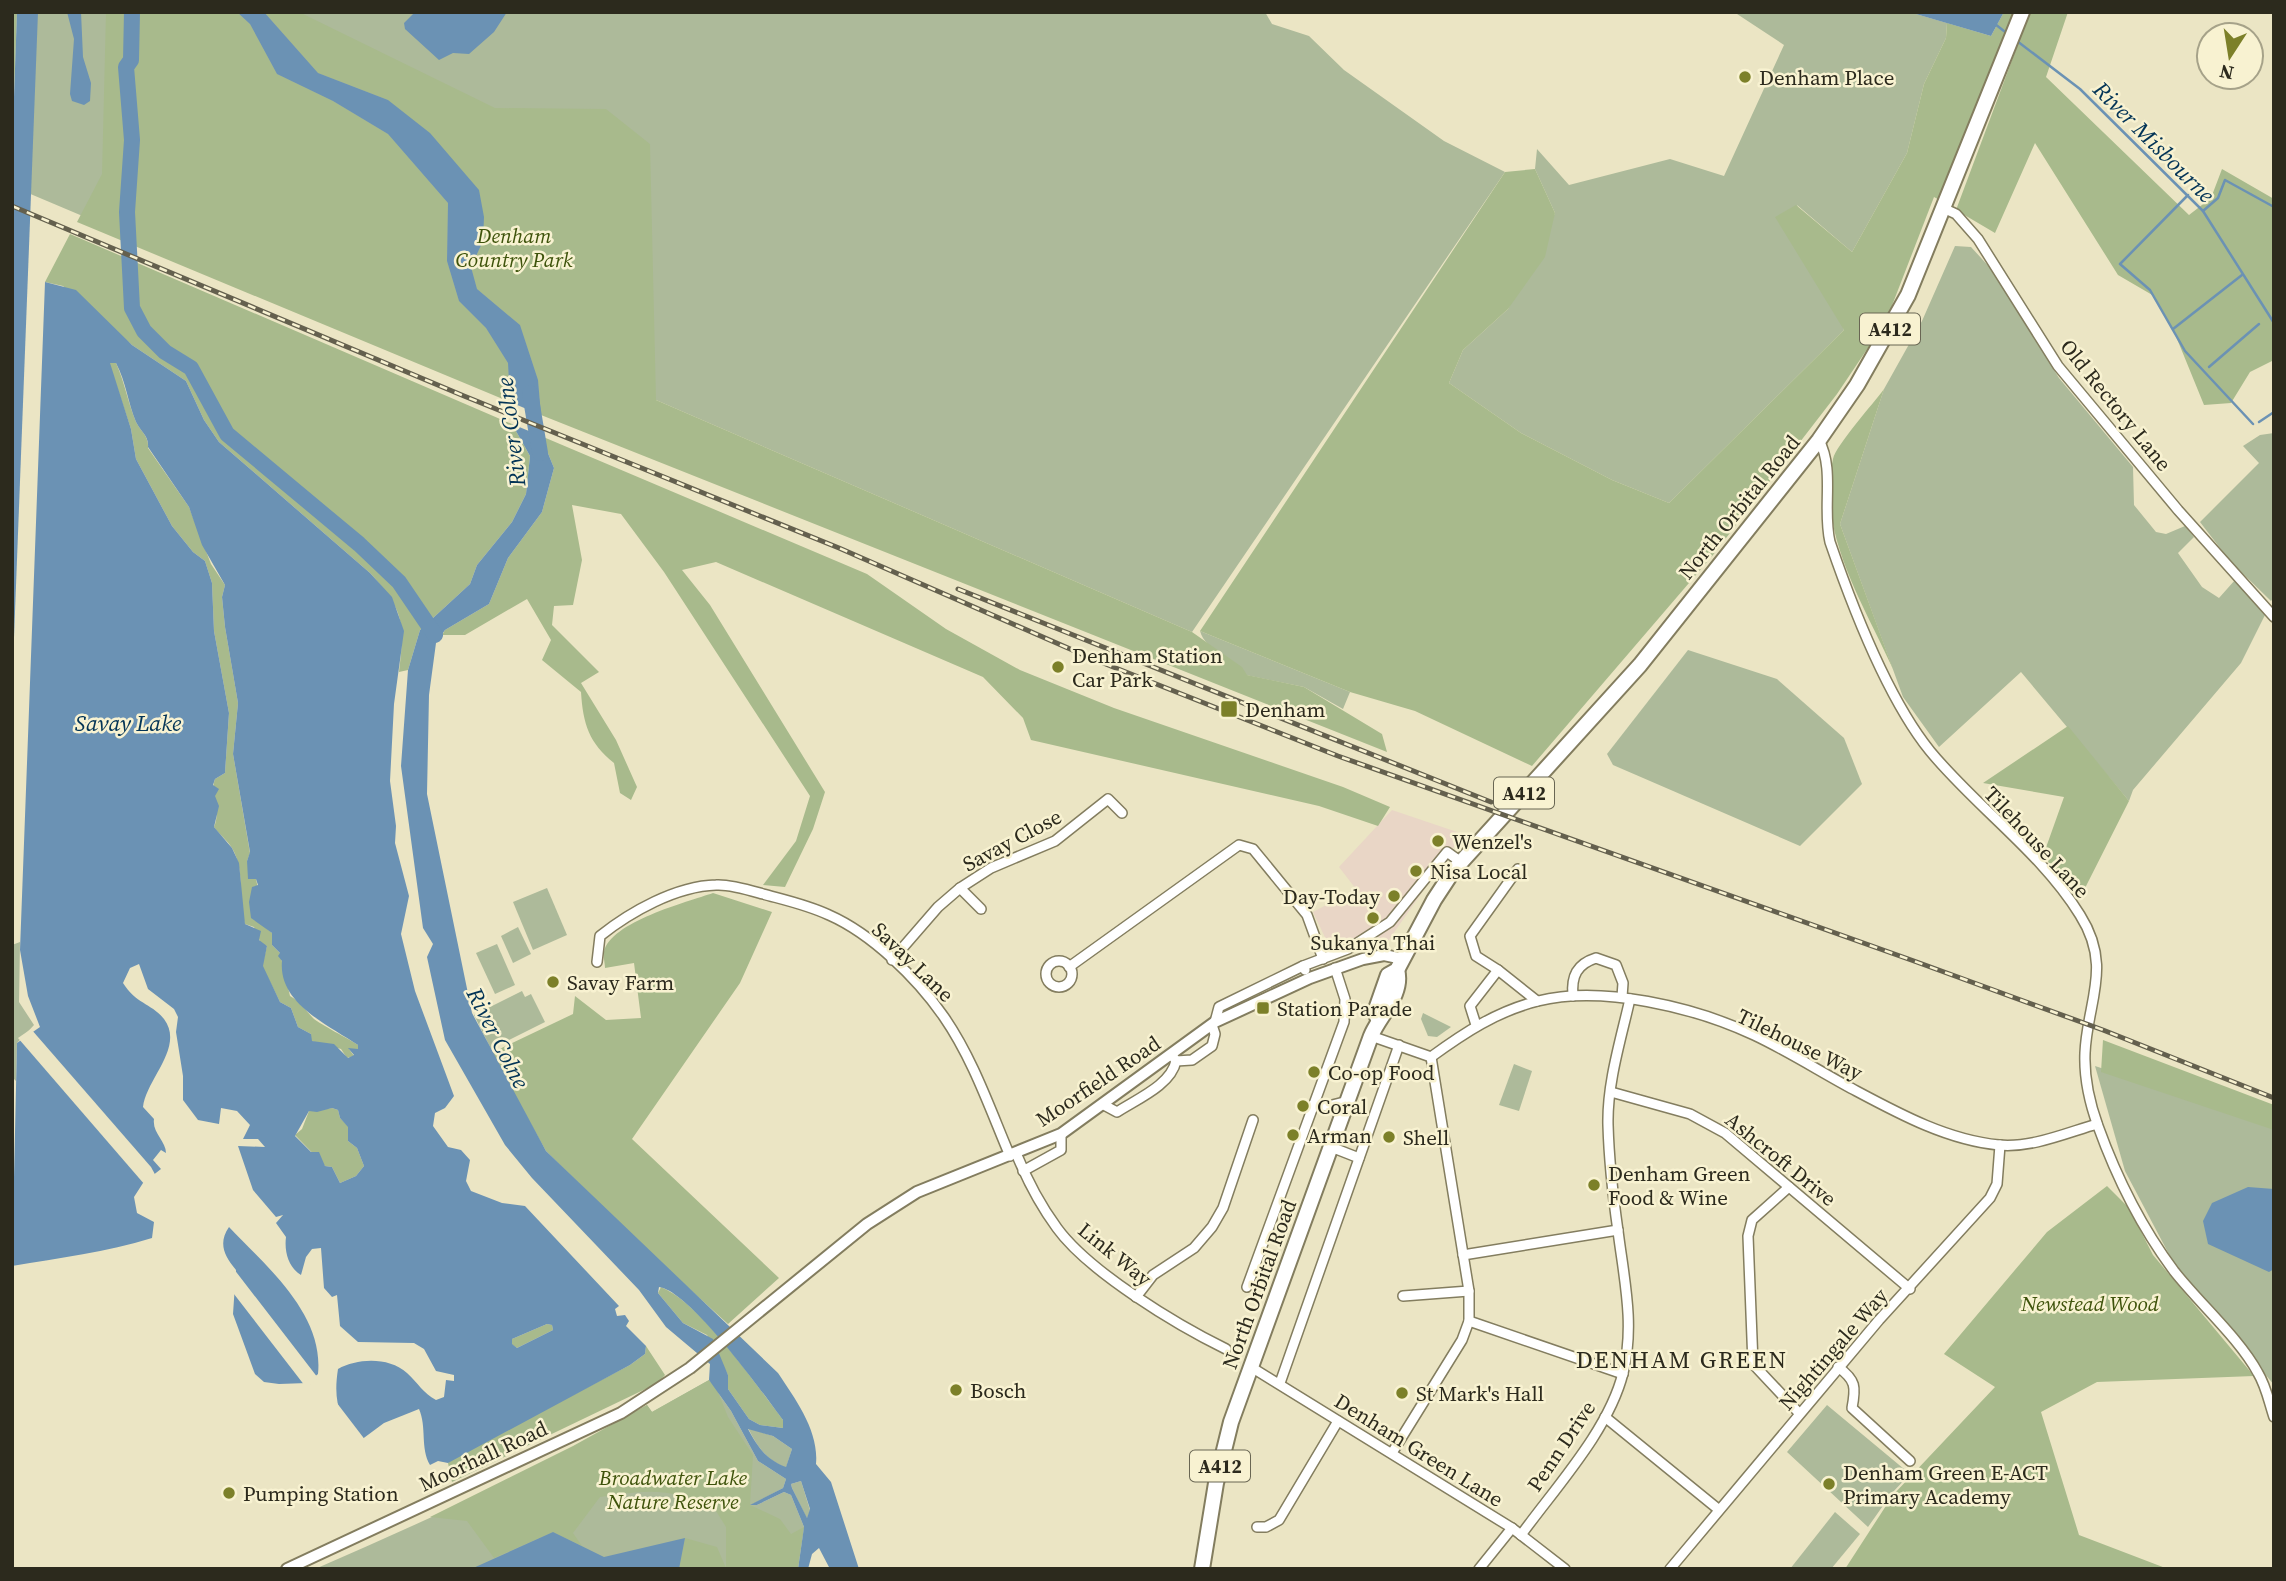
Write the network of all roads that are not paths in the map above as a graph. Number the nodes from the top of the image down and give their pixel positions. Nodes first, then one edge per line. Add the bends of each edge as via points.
1 (2019, 18) edge
2 (1944, 208) junction
3 (1819, 440) junction
4 (2274, 617) edge
5 (1122, 813) dead end
6 (1461, 862) junction
7 (1518, 869) dead end
8 (960, 888) junction
9 (981, 909) dead end
10 (1323, 959) junction
11 (892, 960) junction
12 (597, 962) dead end
13 (1400, 965) junction
14 (1303, 966) junction
15 (1069, 967) dead end
16 (1335, 968) junction
17 (1498, 971) junction
18 (1310, 978) junction
19 (1573, 996) junction
20 (1626, 998) junction
21 (1537, 1001) junction
22 (1214, 1024) junction
23 (1476, 1024) junction
24 (1371, 1036) junction
25 (1398, 1045) junction
26 (1431, 1057) junction
27 (1174, 1058) junction
28 (1611, 1092) junction
29 (1348, 1101) junction
30 (1104, 1105) junction
31 (1313, 1105) junction
32 (1253, 1120) dead end
33 (2097, 1124) junction
34 (1061, 1134) junction
35 (2000, 1145) junction
36 (1331, 1147) junction
37 (1013, 1155) junction
38 (1359, 1158) junction
39 (1023, 1171) junction
40 (1789, 1186) junction
41 (1618, 1230) junction
42 (1463, 1255) junction
43 (1247, 1287) dead end
44 (1910, 1289) junction
45 (1469, 1291) junction
46 (1403, 1296) dead end
47 (1136, 1297) junction
48 (758, 1312) joint
49 (1469, 1321) junction
50 (1226, 1349) dead end
51 (1251, 1367) junction
52 (1838, 1367) junction
53 (1623, 1374) junction
54 (1280, 1383) junction
55 (1799, 1413) junction
56 (1605, 1418) junction
57 (2274, 1418) edge
58 (1338, 1421) junction
59 (1392, 1453) junction
60 (1910, 1461) dead end
61 (1718, 1509) junction
62 (1257, 1527) dead end
63 (1511, 1528) junction
64 (1521, 1535) junction
65 (1486, 1567) edge
66 (287, 1569) edge
67 (1202, 1569) edge
68 (1566, 1569) edge
69 (1670, 1569) edge

1 - 2 main road, North Orbital Road / A412
2 - 3 main road, North Orbital Road / A412 via 1884,340
2 - 4 street, Old Rectory Lane via 1956,214 1978,239 2058,366
3 - 6 main road, North Orbital Road / A412 via 1617,693
3 - 33 street, Tilehouse Lane via 1826,460 1825,523 1830,542 1902,712 1954,778 2070,900 2090,936 2098,975 2085,1071
5 - 8 street, Savay Close via 1108,799 1055,841
6 - 10 street via 1447,852 1390,922
6 - 13 main road, North Orbital Road / A412 via 1434,900
7 - 17 street via 1470,936 1476,956
8 - 9 street
8 - 11 street, Savay Close
10 - 14 street
10 - 15 street via 1307,915 1253,849 1239,845
11 - 12 street, Savay Lane via 830,915 716,885 673,895 634,914 600,936
11 - 37 street, Savay Lane via 945,1019
13 - 16 street, Moorfield Road via 1374,956
13 - 24 main road, North Orbital Road / A412 via 1388,975
14 - 18 street
14 - 22 street via 1219,1007
16 - 18 street, Moorfield Road
16 - 31 street via 1345,999 1344,1021
17 - 21 street
17 - 23 street via 1470,1006
18 - 22 street, Moorfield Road
19 - 20 street, Tilehouse Way
19 - 20 street via 1575,973 1596,958 1616,965
19 - 21 street, Tilehouse Way
20 - 28 street, Penn Drive
20 - 35 street, Tilehouse Way via 1753,1035 1903,1116 1953,1135
21 - 23 street, Tilehouse Way
22 - 27 street, Moorfield Road
22 - 27 street via 1212,1046 1192,1060
23 - 26 street, Tilehouse Way
24 - 25 street
24 - 29 main road, North Orbital Road / A412
25 - 26 street
25 - 38 street
26 - 42 street
27 - 30 street, Moorfield Road
27 - 30 street via 1174,1072 1117,1112
28 - 40 street, Ashcroft Drive via 1702,1120 1725,1133
28 - 41 street, Penn Drive via 1608,1123
29 - 31 street
29 - 36 main road, North Orbital Road / A412
30 - 34 street, Moorfield Road
31 - 43 street
32 - 47 street via 1212,1227 1195,1248 1153,1275
33 - 35 street, Tilehouse Way via 2037,1142
33 - 57 street, Tilehouse Lane via 2129,1196 2165,1258 2258,1371
34 - 37 street, Moorfield Road
34 - 39 street via 1061,1150
35 - 44 street, Nightingale Way via 1997,1184 1990,1198
36 - 38 street
36 - 51 main road, North Orbital Road / A412
37 - 39 street, Link Way
37 - 48 street, Moorfield Road via 917,1192 867,1224
38 - 54 street
39 - 47 street, Link Way via 1059,1231
40 - 44 street, Ashcroft Drive
40 - 55 street via 1752,1220 1748,1236 1753,1364
41 - 42 street
41 - 53 street, Penn Drive via 1628,1290
42 - 45 street
44 - 52 street, Nightingale Way
45 - 46 street
45 - 49 street
47 - 50 street, Link Way
48 - 66 street, Moorhall Road via 690,1368 621,1413
49 - 53 street
49 - 59 street via 1462,1340
51 - 54 street, Denham Green Lane
51 - 67 main road, North Orbital Road / A412 via 1216,1483
52 - 55 street, Nightingale Way
52 - 60 street via 1852,1378 1856,1389 1852,1408
53 - 56 street, Penn Drive
54 - 58 street, Denham Green Lane
55 - 61 street, Nightingale Way
56 - 61 street
56 - 64 street, Penn Drive
58 - 59 street, Denham Green Lane
58 - 62 street via 1279,1521
59 - 63 street, Denham Green Lane
61 - 69 street, Nightingale Way
63 - 64 street, Denham Green Lane
63 - 65 street
64 - 68 street, Denham Green Lane

